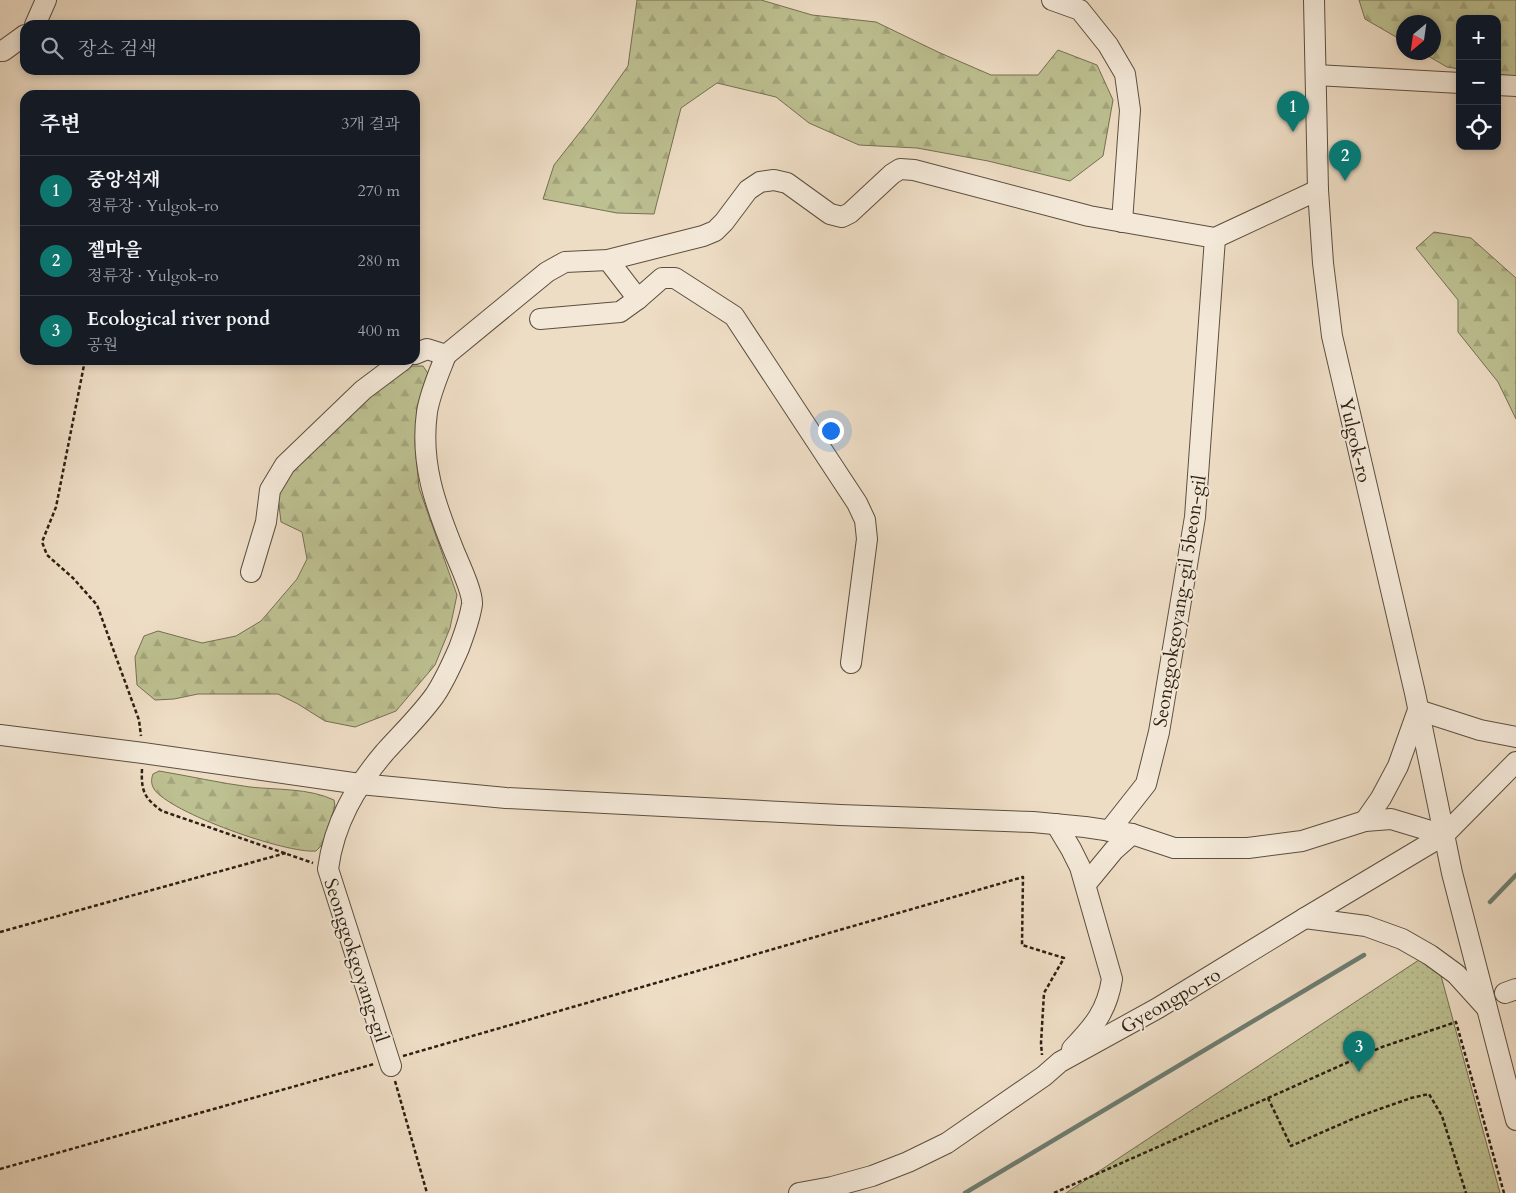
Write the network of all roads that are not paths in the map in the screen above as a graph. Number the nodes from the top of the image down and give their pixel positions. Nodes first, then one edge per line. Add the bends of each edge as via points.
1 (46, 0) edge
2 (1052, 0) edge
3 (1314, 0) edge
4 (1079, 5) edge
5 (37, 20) edge
6 (20, 39) edge
7 (0, 51) edge
8 (1316, 75) junction
9 (1456, 83) edge
10 (1501, 85) edge
11 (1516, 86) edge
12 (1318, 190) junction
13 (1122, 222) junction
14 (1216, 238) junction
15 (608, 260) junction
16 (638, 299) junction
17 (540, 319) dead end
18 (420, 352) edge
19 (446, 355) junction
20 (396, 365) edge
21 (251, 572) dead end
22 (851, 664) dead end
23 (1418, 710) junction
24 (0, 735) edge
25 (1516, 737) edge
26 (1516, 762) edge
27 (360, 784) junction
28 (1365, 821) junction
29 (1056, 824) junction
30 (1108, 831) junction
31 (1132, 834) junction
32 (1444, 835) junction
33 (1086, 884) junction
34 (1305, 918) junction
35 (1487, 1008) junction
36 (1060, 1062) junction
37 (390, 1063) road end
38 (1516, 1120) edge
39 (799, 1193) edge

1 - 5 street
2 - 4 street
3 - 8 street, Yulgok-ro
4 - 13 street via 1125,74 1130,110
6 - 7 street
8 - 9 street
8 - 12 street, Yulgok-ro
10 - 11 street
12 - 14 street
12 - 23 street, Yulgok-ro via 1332,336
13 - 14 street
13 - 15 street via 900,169 842,217 830,214 787,183 774,180 760,182 748,190 715,231
14 - 30 street, Seonggokgoyang-gil 5beon-gil via 1195,517 1159,732 1146,784
15 - 16 street
15 - 19 street via 565,262 546,272
16 - 17 street via 620,312
16 - 22 street via 662,278 675,278 734,316 857,503 866,520 867,539
18 - 19 street via 427,349
19 - 27 street, Seonggokgoyang-gil via 428,410 424,444 430,486 472,602 464,634 436,694
20 - 21 street via 363,390 285,465 270,490 266,522
23 - 25 street via 1480,730
23 - 28 street via 1398,766
23 - 32 street, Yulgok-ro
24 - 27 street
26 - 32 street, Gyeongpo-ro
27 - 29 street via 506,798
27 - 37 street, Seonggokgoyang-gil via 338,826 328,868
28 - 31 street via 1302,841 1248,848 1174,848
28 - 32 street via 1391,819
29 - 30 street
29 - 33 street
30 - 31 street
31 - 33 street
32 - 34 street, Gyeongpo-ro
32 - 35 street, Yulgok-ro
33 - 36 street via 1112,979 1101,1014 1090,1031
34 - 35 street via 1366,926 1402,939 1456,974
34 - 36 street, Gyeongpo-ro via 1158,1008
35 - 38 street
36 - 39 street, Gyeongpo-ro via 947,1143 864,1178

